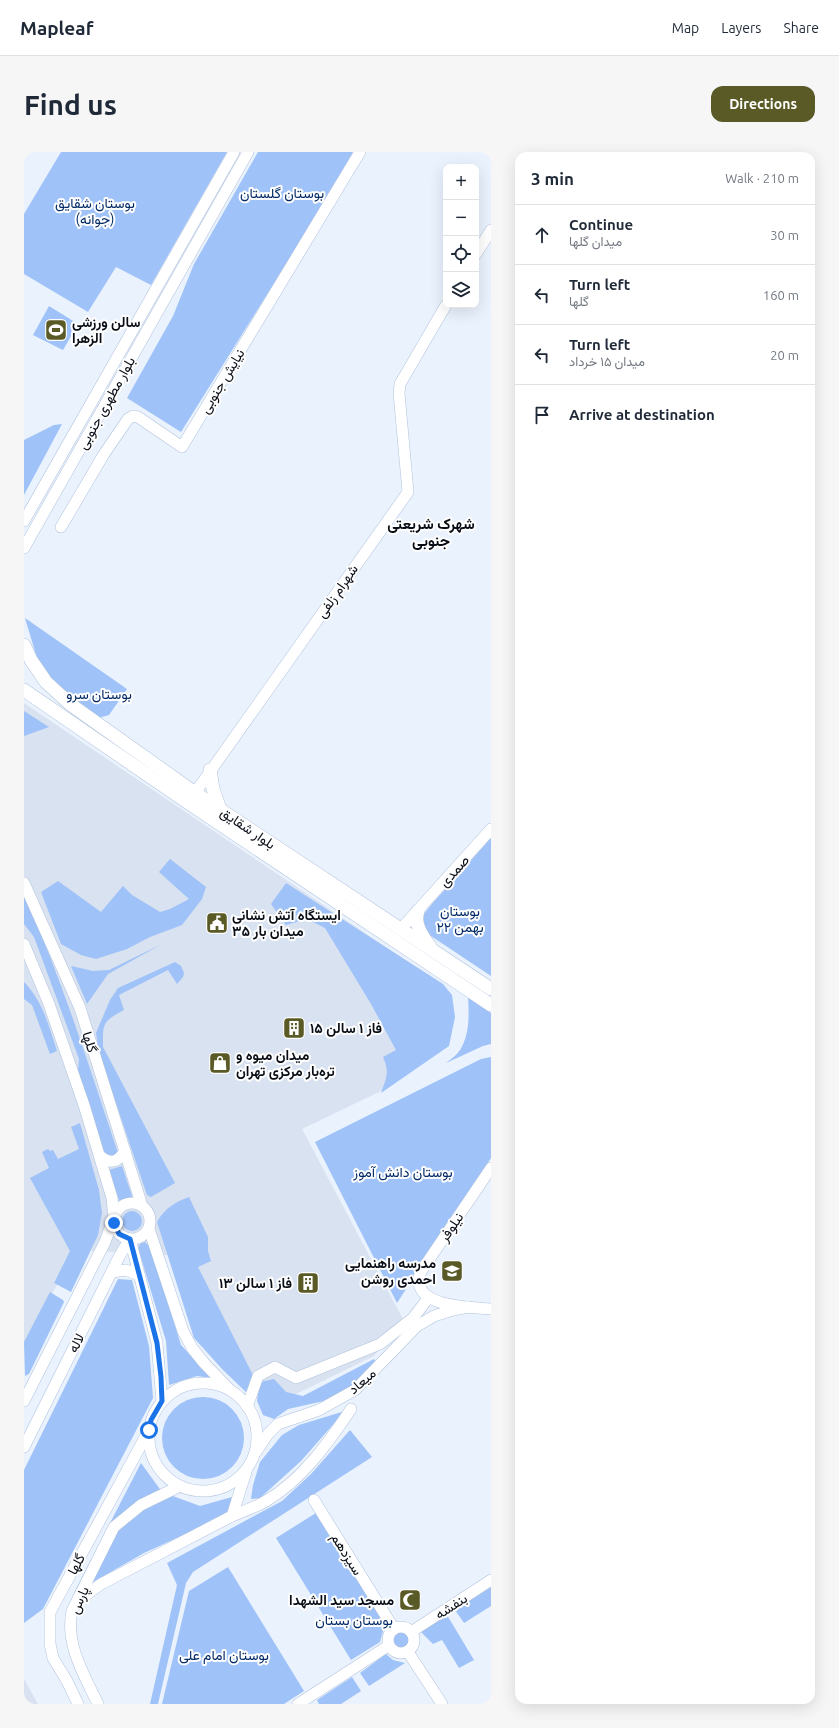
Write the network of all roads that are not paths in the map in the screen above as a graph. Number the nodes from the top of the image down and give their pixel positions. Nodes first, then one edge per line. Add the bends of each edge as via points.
1 (234, 152) edge
2 (248, 152) edge
3 (360, 152) edge
4 (491, 230) edge
5 (479, 249) edge
6 (444, 308) edge
7 (24, 521) edge
8 (61, 527) dead end
9 (24, 548) edge
10 (24, 645) edge
11 (24, 690) edge
12 (210, 770) junction
13 (191, 797) junction
14 (220, 809) junction
15 (491, 829) edge
16 (24, 883) edge
17 (418, 910) junction
18 (397, 935) junction
19 (24, 944) edge
20 (433, 951) junction
21 (491, 989) edge
22 (491, 1005) edge
23 (125, 1151) junction
24 (100, 1156) junction
25 (491, 1168) edge
26 (142, 1206) junction
27 (114, 1217) junction
28 (149, 1229) junction
29 (130, 1239) junction
30 (112, 1272) junction
31 (139, 1275) junction
32 (429, 1297) junction
33 (469, 1307) junction
34 (491, 1309) edge
35 (380, 1344) junction
36 (392, 1353) junction
37 (233, 1392) junction
38 (24, 1401) edge
39 (162, 1401) junction
40 (247, 1407) junction
41 (351, 1409) dead end
42 (149, 1430) junction
43 (24, 1447) edge
44 (254, 1454) junction
45 (247, 1468) junction
46 (180, 1486) junction
47 (314, 1500) dead end
48 (232, 1516) junction
49 (491, 1580) edge
50 (83, 1597) dead end
51 (394, 1629) junction
52 (411, 1632) junction
53 (388, 1646) junction
54 (408, 1652) junction
55 (78, 1704) edge
56 (98, 1704) edge
57 (298, 1704) edge
58 (442, 1704) edge

1 - 7 street, بلوار مطهری جنوبی
2 - 9 street, بلوار مطهری جنوبی
3 - 8 street, نیایش جنوبی via 182,447 138,417 128,419
4 - 5 street
6 - 12 street, شهرام زلفی via 407,369 398,393 408,492
10 - 13 main road, بلوار شقایق via 38,672 54,690
11 - 13 main road, بلوار شقایق
12 - 13 street, شهرام زلفی
12 - 14 main road
13 - 14 main road, بلوار شقایق
13 - 18 main road, بلوار شقایق
14 - 18 main road, بلوار شقایق
15 - 17 street, صمدی
16 - 23 street, گلها via 80,1008
17 - 18 street, صمدی
17 - 20 main road via 416,921
18 - 20 main road, بلوار شقایق
18 - 22 main road, بلوار شقایق
19 - 24 street, گلها via 49,1004
20 - 21 main road, بلوار شقایق
23 - 24 street via 120,1159 113,1162
23 - 26 street, گلها
24 - 27 street, گلها via 112,1198
25 - 32 street, نیلوفر via 420,1272 419,1282
26 - 27 street via 131,1202 125,1204
26 - 28 street via 149,1214
27 - 29 street via 119,1234
27 - 38 street, لاله via 105,1242
28 - 29 street via 141,1237
28 - 37 street via 183,1331 204,1363
29 - 30 street, لاله
29 - 31 street
30 - 31 street via 126,1270
30 - 43 street, لاله
31 - 39 street via 157,1343
32 - 33 street, نیلوفر via 440,1304
32 - 35 street via 413,1318
33 - 34 street
33 - 36 street, میعاد via 434,1316 417,1326
35 - 36 street
35 - 40 street via 296,1378 275,1367 258,1376
36 - 44 street, میعاد via 355,1390 319,1410 278,1424
37 - 39 street via 209,1383 196,1383 183,1387
37 - 40 street
39 - 42 street via 151,1420
40 - 44 street via 256,1428
41 - 48 street, پارس via 320,1451 295,1479 266,1501
42 - 46 street via 149,1444 160,1471
42 - 55 street, گلها via 50,1612 50,1644 53,1658
44 - 45 street
45 - 46 street via 238,1479 212,1491 197,1491
45 - 48 street
46 - 56 street, پارس via 141,1505 114,1527 72,1611 70,1622 74,1649
47 - 51 street, سیزدهم
48 - 50 street, پارس via 101,1584
49 - 52 street, بنفشه
51 - 52 street via 401,1627
51 - 53 street via 389,1634
52 - 54 street via 413,1645
53 - 54 street via 394,1652
53 - 57 street
54 - 58 street

